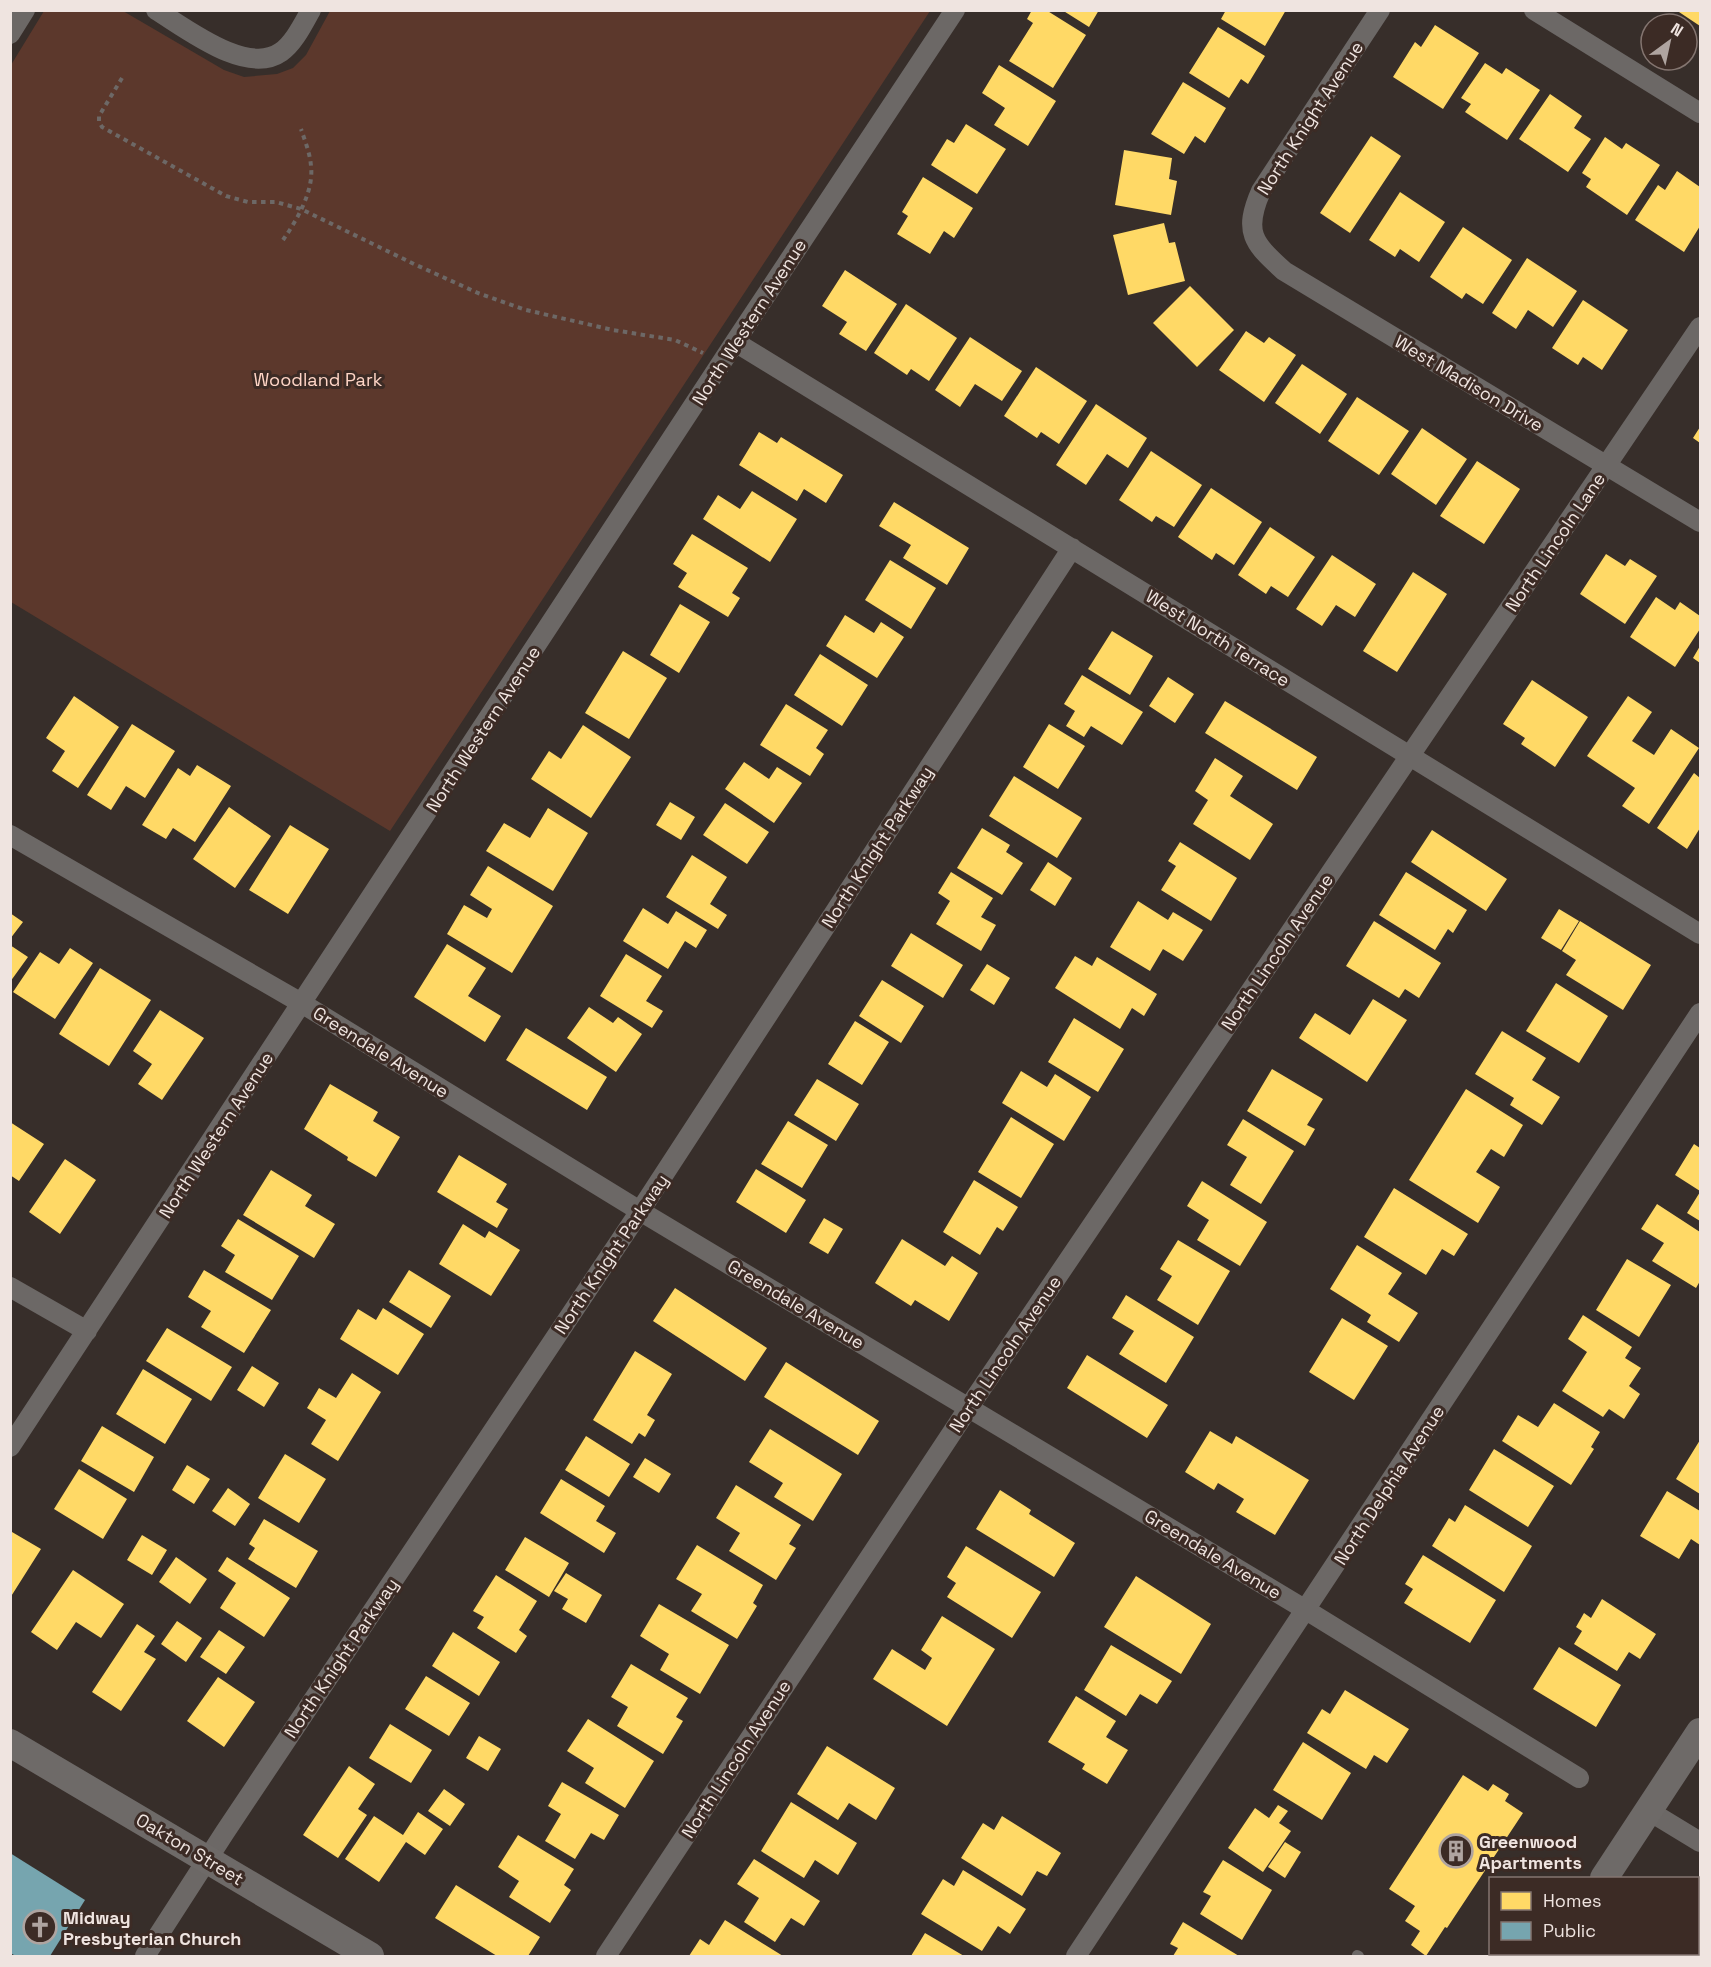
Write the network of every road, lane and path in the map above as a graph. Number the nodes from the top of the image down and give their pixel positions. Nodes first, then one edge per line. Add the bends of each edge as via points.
1 (25, 10) edge
2 (156, 10) edge
3 (311, 10) edge
4 (955, 10) edge
5 (1380, 10) edge
6 (1534, 10) edge
7 (10, 34) edge
8 (122, 78) dead end
9 (1701, 113) edge
10 (301, 129) dead end
11 (301, 209) junction
12 (1251, 230) joint
13 (283, 240) dead end
14 (1701, 327) edge
15 (735, 342) junction
16 (721, 364) junction
17 (1607, 465) junction
18 (1701, 522) edge
19 (1072, 548) junction
20 (1410, 756) junction
21 (10, 835) edge
22 (1701, 934) edge
23 (303, 1004) junction
24 (1701, 1012) edge
25 (640, 1211) junction
26 (10, 1287) edge
27 (87, 1331) junction
28 (969, 1407) junction
29 (10, 1447) edge
30 (1306, 1610) junction
31 (1701, 1732) edge
32 (10, 1743) edge
33 (1579, 1778) dead end
34 (1649, 1811) junction
35 (1701, 1842) edge
36 (207, 1859) junction
37 (1605, 1877) edge
38 (145, 1956) edge
39 (370, 1956) edge
40 (606, 1956) edge
41 (1076, 1956) edge

1 - 7 street
2 - 3 street via 227,52 249,60 269,59 284,51
4 - 15 street, North Western Avenue
5 - 12 street, North Knight Avenue via 1261,191 1252,211
6 - 9 street
8 - 11 path via 99,116 102,127 226,196
10 - 11 path via 311,175
11 - 13 path
11 - 16 path via 478,293 570,321 675,340
12 - 17 street, West Madison Drive via 1261,250 1284,271
14 - 17 street, North Lincoln Lane
15 - 16 street, North Western Avenue
15 - 19 street, West North Terrace
16 - 23 street, North Western Avenue
17 - 18 street, West Madison Drive
17 - 20 street, North Lincoln Lane
19 - 20 street, West North Terrace
19 - 25 street, North Knight Parkway
20 - 22 street, West North Terrace
20 - 28 street, North Lincoln Avenue
21 - 23 street, Greendale Avenue
23 - 25 street, Greendale Avenue
23 - 27 street, North Western Avenue
24 - 30 street, North Delphia Avenue
25 - 28 street, Greendale Avenue
25 - 36 street, North Knight Parkway
26 - 27 street
27 - 29 street, North Western Avenue
28 - 30 street, Greendale Avenue
28 - 40 street, North Lincoln Avenue
30 - 33 street, Greendale Avenue
30 - 41 street, North Delphia Avenue
31 - 34 main road
32 - 36 main road, Oakton Street
34 - 35 street
34 - 37 main road
36 - 38 street, North Knight Parkway
36 - 39 main road, Oakton Street

